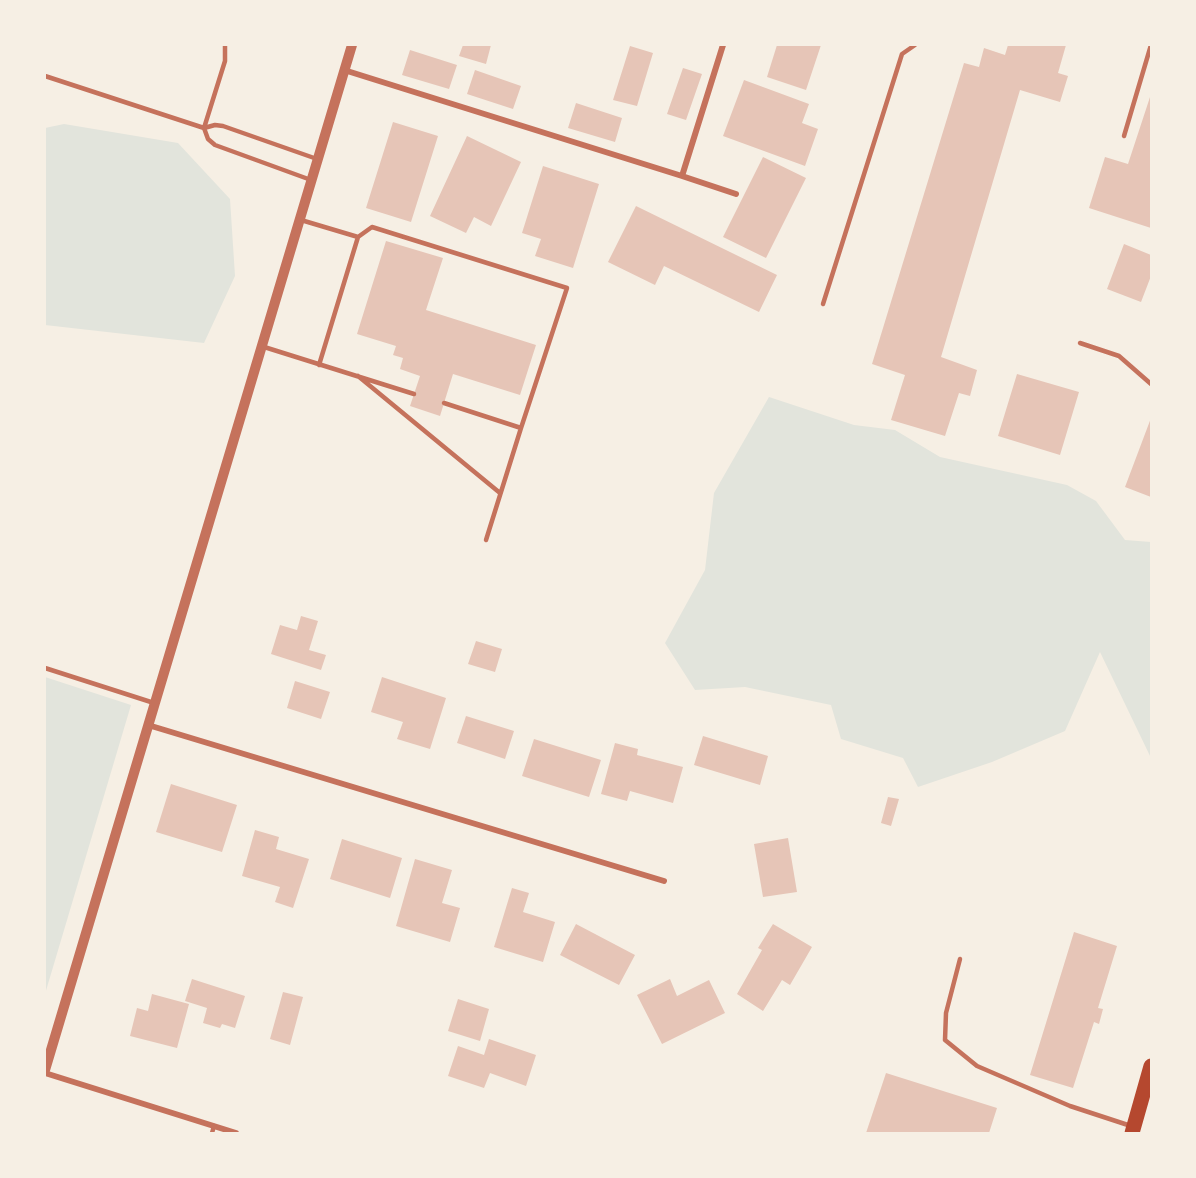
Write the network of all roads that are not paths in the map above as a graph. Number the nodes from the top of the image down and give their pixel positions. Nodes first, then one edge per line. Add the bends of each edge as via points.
1 (225, 45) edge
2 (352, 45) edge
3 (723, 45) edge
4 (915, 45) edge
5 (1151, 45) edge
6 (344, 70) junction
7 (45, 76) edge
8 (204, 128) junction
9 (1124, 136) dead end
10 (317, 159) junction
11 (682, 176) junction
12 (311, 180) junction
13 (736, 194) dead end
14 (299, 220) junction
15 (358, 237) junction
16 (823, 304) dead end
17 (1080, 344) dead end
18 (261, 346) junction
19 (320, 364) junction
20 (358, 376) junction
21 (1151, 384) edge
22 (414, 394) dead end
23 (444, 403) dead end
24 (521, 428) junction
25 (500, 493) junction
26 (486, 540) dead end
27 (45, 668) edge
28 (154, 703) junction
29 (148, 725) junction
30 (664, 881) dead end
31 (960, 959) dead end
32 (1151, 1066) edge
33 (45, 1072) edge
34 (213, 1130) edge
35 (1133, 1130) edge
36 (236, 1133) edge

1 - 8 lane via 225,61
2 - 6 street
3 - 11 street
4 - 16 lane via 902,54
5 - 9 lane
6 - 10 street
6 - 11 street
7 - 8 lane
8 - 10 lane via 223,126
8 - 12 lane via 215,145
10 - 12 street
11 - 13 street
12 - 14 street
14 - 15 lane
14 - 18 street
15 - 19 lane
15 - 24 lane via 372,227 567,288
17 - 21 lane via 1119,356
18 - 19 lane
18 - 28 street
19 - 20 lane
20 - 22 lane
20 - 25 lane
23 - 24 lane
24 - 25 lane
25 - 26 lane
27 - 28 lane
28 - 29 street
29 - 30 street
29 - 33 street
31 - 35 lane via 946,1013 945,1040 977,1066
32 - 35 main road
33 - 34 street
34 - 36 street

